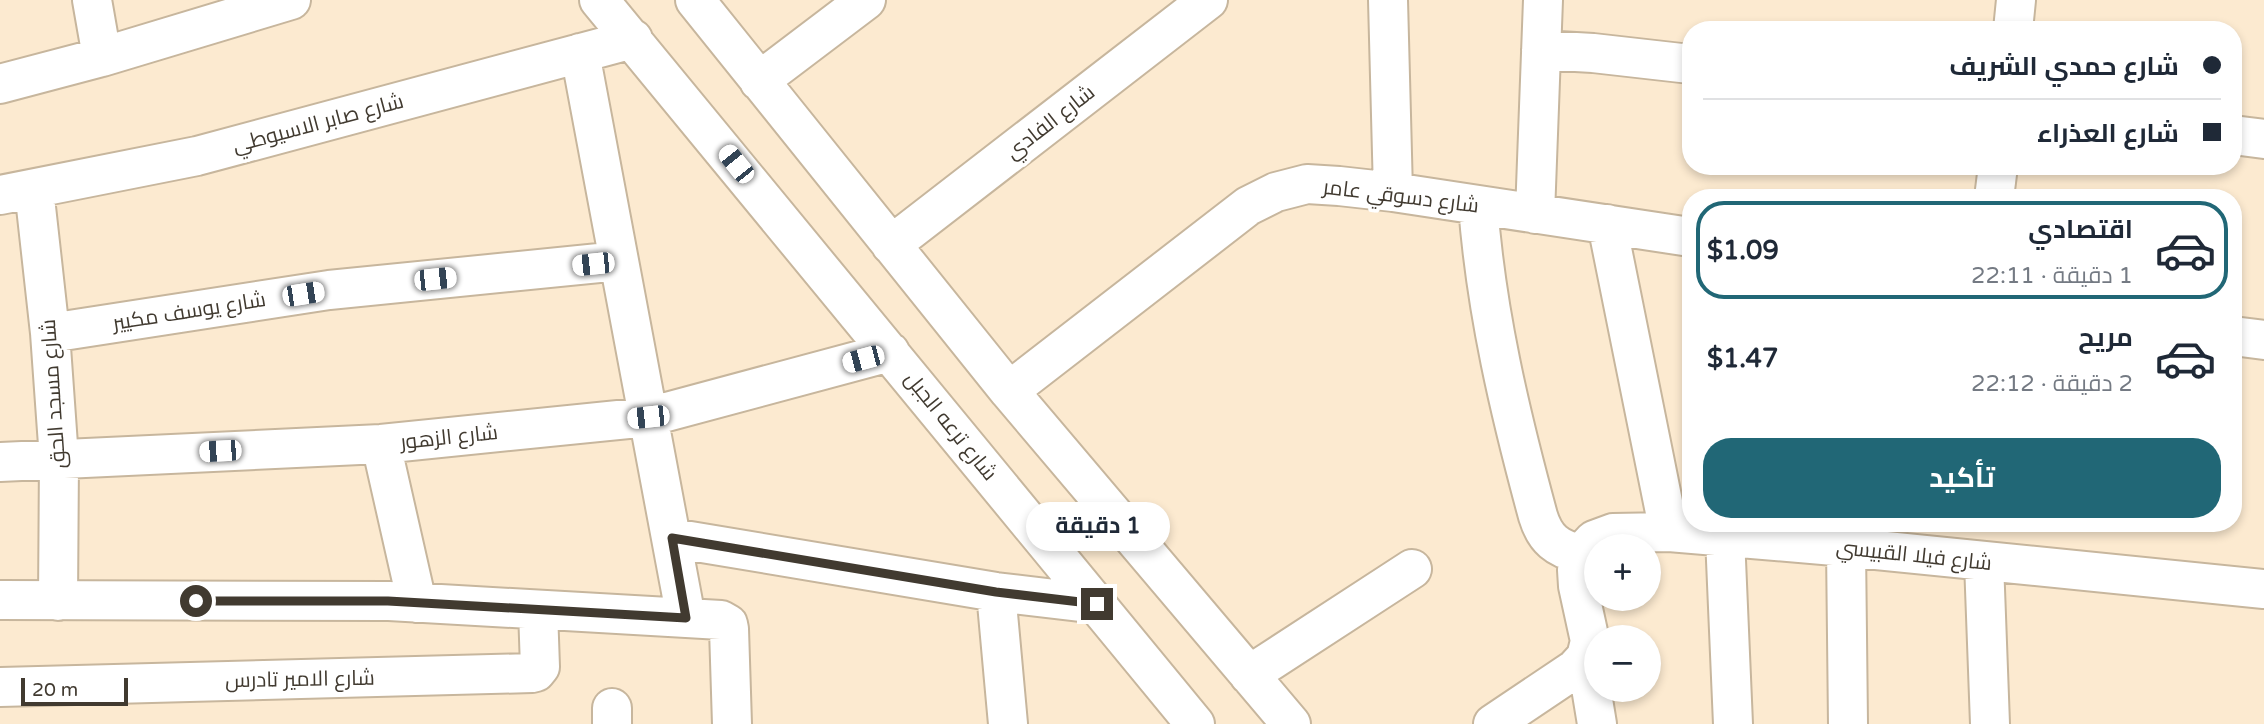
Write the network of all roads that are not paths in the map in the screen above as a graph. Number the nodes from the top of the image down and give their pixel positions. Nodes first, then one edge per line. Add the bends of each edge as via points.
1 (92, 0) edge
2 (291, 0) edge
3 (599, 0) edge
4 (695, 0) edge
5 (866, 0) edge
6 (1208, 0) edge
7 (1388, 0) edge
8 (1543, 0) edge
9 (2016, 0) edge
10 (2014, 21) edge
11 (633, 39) junction
12 (1541, 50) junction
13 (580, 53) junction
14 (102, 57) junction
15 (1682, 63) edge
16 (759, 81) junction
17 (0, 84) edge
18 (2242, 136) edge
19 (2264, 139) edge
20 (17, 192) edge
21 (1393, 192) junction
22 (1478, 205) junction
23 (1535, 214) junction
24 (1606, 224) junction
25 (1682, 236) edge
26 (891, 245) junction
27 (619, 261) junction
28 (50, 333) junction
29 (2242, 337) edge
30 (2264, 341) edge
31 (890, 352) junction
32 (1009, 391) junction
33 (648, 417) junction
34 (381, 444) junction
35 (59, 459) junction
36 (0, 462) edge
37 (1669, 532) junction
38 (1725, 537) junction
39 (672, 538) junction
40 (1846, 547) junction
41 (1581, 554) junction
42 (1984, 562) junction
43 (1412, 569) dead end
44 (2264, 589) edge
45 (996, 592) junction
46 (0, 600) edge
47 (58, 601) junction
48 (417, 603) junction
49 (1097, 604) junction
50 (538, 610) junction
51 (686, 618) junction
52 (1587, 625) edge
53 (1584, 659) edge
54 (1249, 675) junction
55 (0, 687) edge
56 (1593, 702) edge
57 (733, 724) edge
58 (1008, 724) edge
59 (1195, 724) edge
60 (1291, 724) edge
61 (1493, 724) edge
62 (1597, 724) edge
63 (1733, 724) edge
64 (1848, 724) edge
65 (1990, 724) edge

1 - 14 street
2 - 14 street
3 - 11 street, شارع ترعه الجبل
4 - 16 street
5 - 16 street
6 - 26 street, شارع الفادي
7 - 21 street
8 - 12 street
9 - 10 street
11 - 13 street, شارع صابر الاسيوطي
11 - 31 street, شارع ترعه الجبل
12 - 15 street
12 - 23 street
13 - 20 street, شارع صابر الاسيوطي via 197,156
13 - 27 street
14 - 17 street
16 - 26 street
18 - 19 street
20 - 28 street, شارع مسجد الحق
21 - 22 street, شارع دسوقي عامر
21 - 32 street, شارع دسوقي عامر via 1307,184 1248,206
22 - 23 street, شارع دسوقي عامر
22 - 41 street via 1489,306 1538,516 1552,543
23 - 24 street, شارع دسوقي عامر
24 - 25 street, شارع دسوقي عامر
24 - 37 street
26 - 32 street
27 - 28 street, شارع يوسف مكيير via 329,290
27 - 33 street
28 - 35 street, شارع مسجد الحق
29 - 30 street
31 - 33 street, شارع الزهور
31 - 49 street, شارع ترعه الجبل
32 - 54 street
33 - 34 street, شارع الزهور
33 - 39 street
34 - 35 street, شارع الزهور
34 - 48 street
35 - 36 street, شارع الزهور
35 - 47 street, شارع مسجد الحق
37 - 38 street, شارع فيلا القبيسي
37 - 41 street, شارع فيلا القبيسي via 1613,533 1594,540
38 - 40 street, شارع فيلا القبيسي
38 - 63 street
39 - 45 street
39 - 51 street
40 - 42 street, شارع فيلا القبيسي
40 - 64 street
41 - 52 street via 1578,586
42 - 44 street, شارع فيلا القبيسي
42 - 65 street
43 - 54 street
45 - 49 street
45 - 58 street
46 - 47 street
47 - 48 street
48 - 50 street
49 - 59 street, شارع ترعه الجبل
50 - 51 street
50 - 55 street, شارع الامير تادرس via 540,667 532,673
51 - 57 street via 728,624
53 - 61 street
54 - 60 street
56 - 62 street

